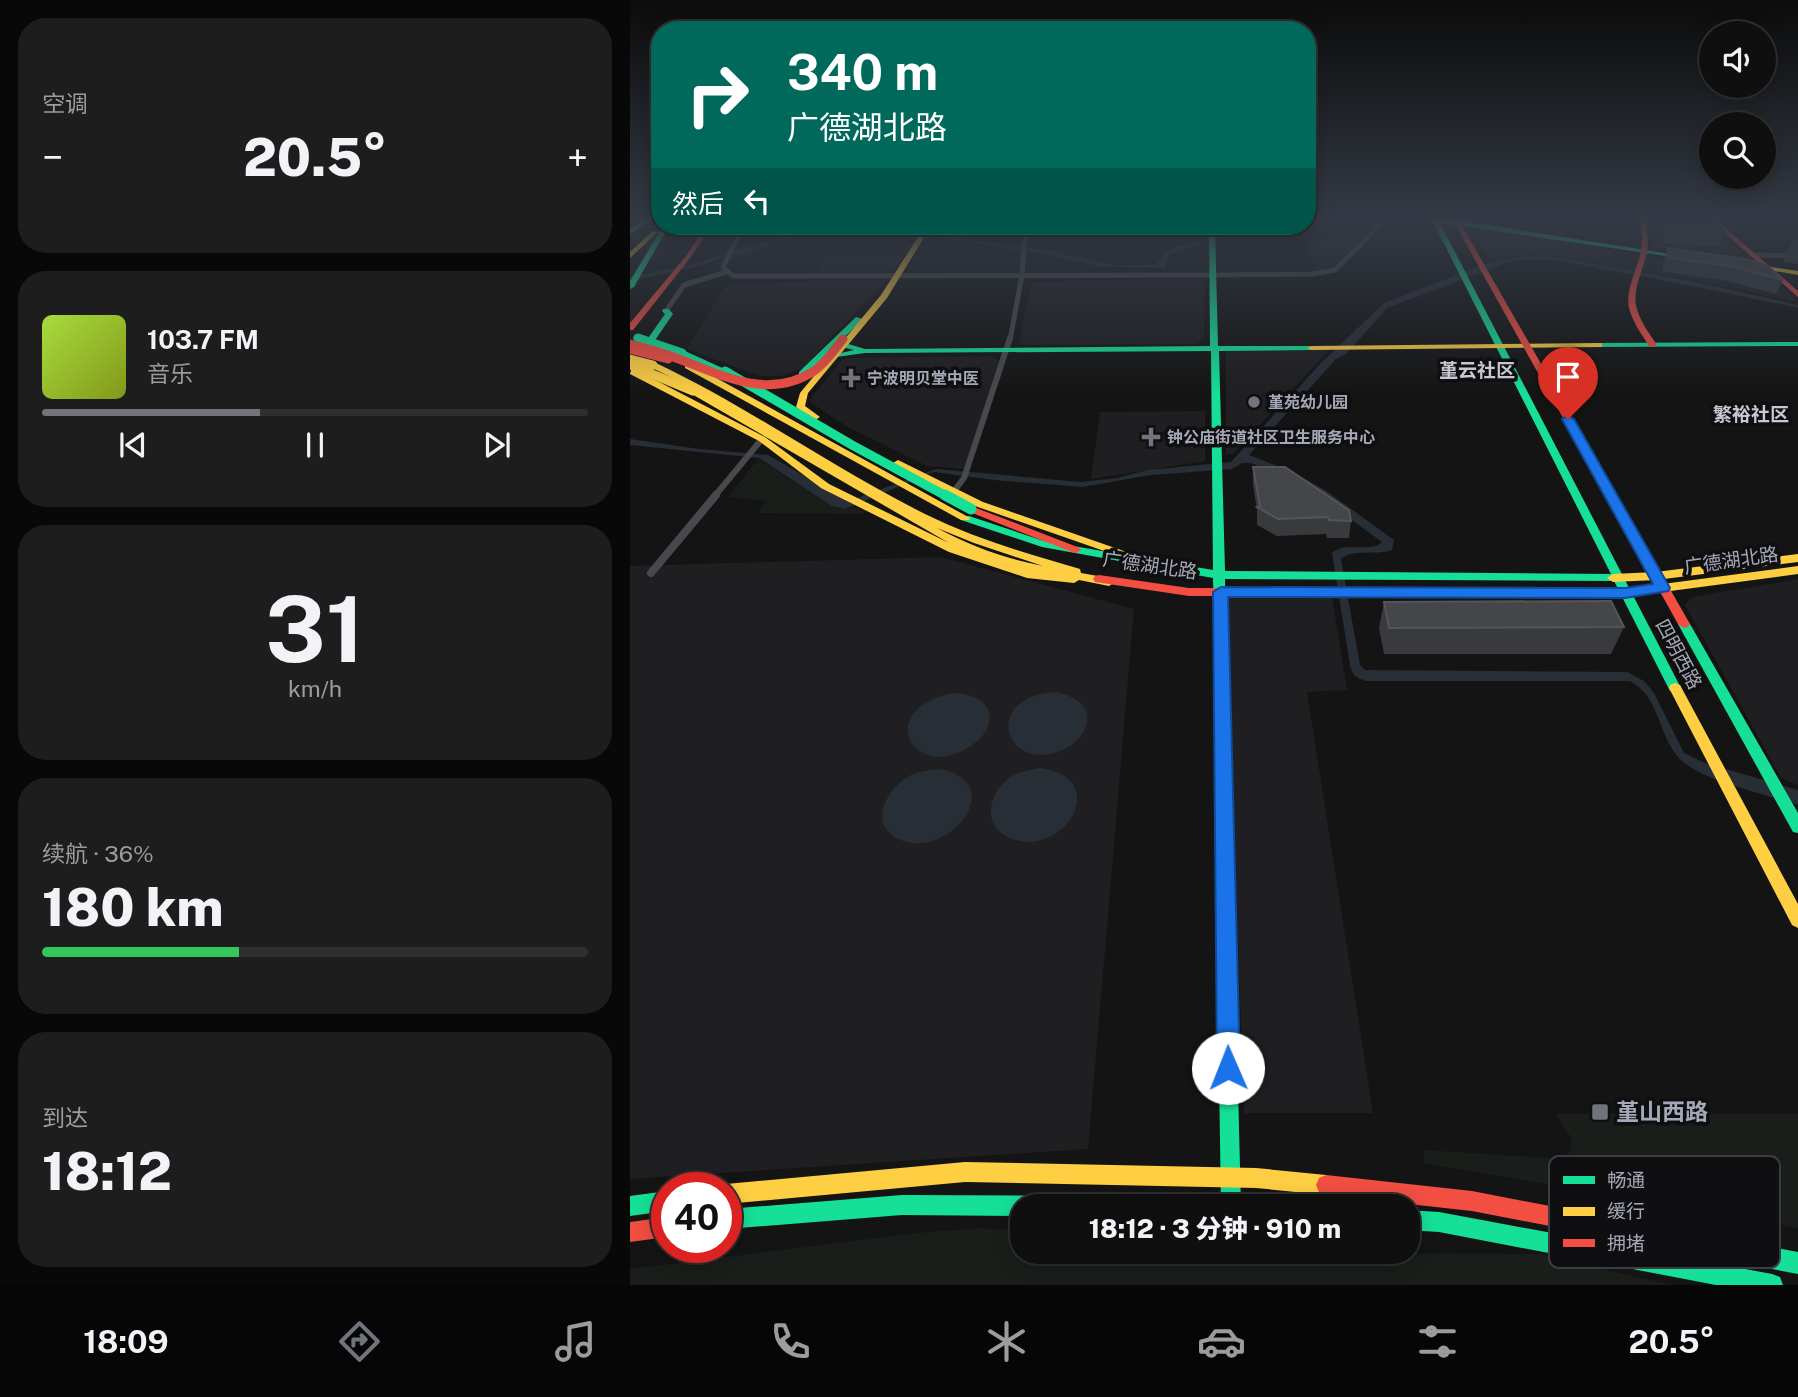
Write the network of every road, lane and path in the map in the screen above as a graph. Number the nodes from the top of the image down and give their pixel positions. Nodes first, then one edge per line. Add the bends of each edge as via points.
1 (668, 277) edge
2 (710, 277) edge
3 (894, 277) edge
4 (894, 277) edge
5 (1022, 277) edge
6 (1036, 277) edge
7 (1132, 277) edge
8 (1212, 277) edge
9 (1466, 277) edge
10 (1489, 277) edge
11 (1637, 277) edge
12 (1777, 277) edge
13 (662, 284) junction
14 (1798, 295) edge
15 (666, 312) joint
16 (630, 316) edge
17 (859, 319) junction
18 (634, 337) edge
19 (1798, 344) edge
20 (1653, 345) junction
21 (1503, 346) junction
22 (1527, 346) junction
23 (841, 347) junction
24 (1215, 348) junction
25 (630, 349) edge
26 (1008, 349) junction
27 (630, 359) edge
28 (630, 365) edge
29 (806, 439) junction
30 (758, 443) junction
31 (954, 491) junction
32 (1076, 550) junction
33 (1798, 558) edge
34 (1143, 561) junction
35 (1798, 570) edge
36 (651, 573) dead end
37 (1220, 575) junction
38 (1656, 576) junction
39 (1618, 578) junction
40 (1109, 582) junction
41 (1663, 588) junction
42 (1221, 592) junction
43 (1625, 593) junction
44 (1798, 827) edge
45 (1798, 920) edge
46 (1230, 1177) junction
47 (742, 1193) edge
48 (1231, 1194) edge
49 (651, 1203) edge
50 (630, 1206) edge
51 (1010, 1206) edge
52 (1549, 1216) edge
53 (742, 1218) edge
54 (1420, 1221) edge
55 (651, 1229) edge
56 (630, 1232) edge
57 (1549, 1243) edge
58 (1780, 1260) edge
59 (1798, 1263) edge
60 (1682, 1268) edge
61 (1772, 1285) edge

1 - 13 main road
2 - 15 street via 684,285
3 - 17 main road
4 - 23 main road
5 - 26 street
6 - 7 street
8 - 24 main road
9 - 21 main road, 四明西路
10 - 22 main road, 四明西路
11 - 20 main road via 1630,302 1635,322
12 - 14 main road
13 - 16 main road
13 - 18 main road
15 - 18 main road
17 - 18 main road via 808,371 769,382 743,380
17 - 23 main road
18 - 23 main road, bridge via 744,386 770,385 806,375
18 - 30 main road via 633,372
18 - 32 main road, bridge via 725,370 971,509
19 - 20 main road
20 - 22 main road
21 - 22 main road
21 - 24 main road
21 - 39 main road, 四明西路
22 - 38 main road, 四明西路
23 - 26 main road via 865,351
23 - 31 main road via 804,393 800,407 832,429
24 - 26 main road
24 - 37 main road
25 - 29 main road, 广德湖北路, bridge via 698,371
26 - 31 street via 968,468
27 - 29 main road, 广德湖北路, bridge via 696,382
28 - 40 main road, bridge via 693,391 954,542 1016,564
29 - 32 main road, 广德湖北路 via 973,522
29 - 40 main road, 广德湖北路 via 921,516 999,548
30 - 36 street
30 - 40 main road via 825,486 953,550 1027,574
31 - 34 main road via 1031,524
32 - 34 main road, 广德湖北路
33 - 38 main road, 广德湖北路
34 - 37 main road, 广德湖北路
35 - 41 main road, 广德湖北路
37 - 39 main road, 广德湖北路
37 - 42 main road
38 - 39 main road, 广德湖北路
38 - 41 main road, 四明西路
39 - 43 main road, 四明西路
40 - 42 main road, 广德湖北路
41 - 43 main road, 广德湖北路
41 - 44 main road, 四明西路
42 - 43 main road, 广德湖北路
42 - 46 main road
43 - 45 main road, 四明西路
46 - 47 main road via 965,1172
46 - 48 main road
46 - 52 main road via 1472,1201
49 - 50 main road
51 - 53 main road via 902,1205
54 - 57 main road
55 - 56 main road
58 - 59 main road
60 - 61 main road

